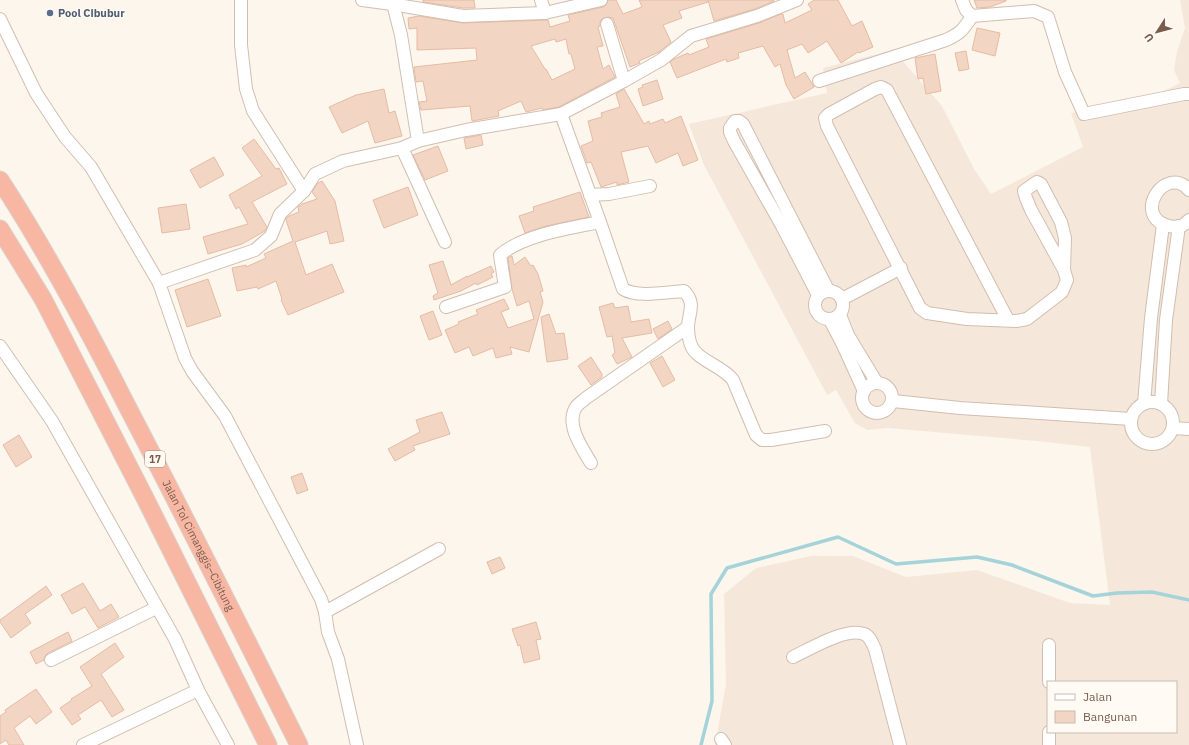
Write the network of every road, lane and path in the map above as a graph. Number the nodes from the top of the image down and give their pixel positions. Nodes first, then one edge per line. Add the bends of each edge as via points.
1 (241, 0) edge
2 (362, 0) edge
3 (541, 0) edge
4 (601, 0) edge
5 (796, 0) edge
6 (962, 0) edge
7 (392, 2) edge
8 (545, 13) junction
9 (972, 16) junction
10 (0, 18) edge
11 (607, 24) dead end
12 (624, 81) junction
13 (819, 81) dead end
14 (1189, 94) edge
15 (561, 114) junction
16 (418, 141) junction
17 (402, 148) junction
18 (0, 180) edge
19 (650, 186) dead end
20 (1189, 190) edge
21 (304, 191) junction
22 (590, 195) junction
23 (600, 222) junction
24 (1184, 223) edge
25 (1163, 224) junction
26 (0, 229) edge
27 (445, 242) dead end
28 (901, 268) junction
29 (1064, 270) junction
30 (159, 283) junction
31 (823, 293) junction
32 (842, 299) junction
33 (446, 307) dead end
34 (835, 317) junction
35 (1008, 320) junction
36 (688, 327) junction
37 (0, 346) edge
38 (877, 383) junction
39 (864, 391) junction
40 (893, 401) junction
41 (1144, 404) junction
42 (1161, 404) junction
43 (1131, 419) junction
44 (1173, 428) junction
45 (1189, 429) edge
46 (825, 431) dead end
47 (591, 463) dead end
48 (439, 549) dead end
49 (156, 608) junction
50 (325, 612) junction
51 (1049, 645) dead end
52 (793, 657) dead end
53 (51, 660) dead end
54 (1049, 681) edge
55 (198, 690) junction
56 (1049, 733) edge
57 (83, 745) edge
58 (228, 745) edge
59 (268, 745) edge
60 (299, 745) edge
61 (357, 745) edge
62 (900, 745) edge
63 (1049, 745) edge

1 - 21 street via 244,74 253,111
2 - 7 street
3 - 8 street
4 - 8 street
5 - 12 street via 757,16 691,36 661,60
6 - 9 street
7 - 8 street via 463,16
7 - 16 street via 402,35
9 - 13 street via 958,35
9 - 14 street via 1034,11 1048,17 1065,72 1084,114
10 - 30 street via 36,93 65,137 91,167
11 - 12 street
12 - 15 street
15 - 16 street
15 - 22 street
16 - 17 street
17 - 21 street via 343,161 315,174
17 - 27 street
18 - 60 highway, Jalan Tol Cimanggis–Cibitung / 17 via 26,219 73,302 171,489
19 - 22 street
20 - 25 street via 1175,183 1163,185 1155,194 1152,205 1154,216
21 - 30 street via 280,214 271,236 255,250
22 - 23 street
23 - 33 street via 551,232 508,248 500,255 505,287
23 - 36 street via 623,289 638,294 684,291 691,303
24 - 25 street via 1174,227
24 - 42 street via 1166,320
25 - 41 street via 1151,318
26 - 59 highway, 17 via 46,306
28 - 32 street
28 - 35 street via 920,308 927,313 966,319
28 - 35 street via 825,118 828,114 881,87 887,90 894,100
29 - 29 street via 1065,238 1061,222 1041,184 1037,182 1024,191 1026,198
29 - 35 street via 1067,280 1062,292 1027,318
30 - 50 street via 185,358 225,416 321,599
31 - 31 street via 734,141 730,128 735,121 742,124
31 - 32 street via 834,291
31 - 34 street via 815,300 816,311 824,319
32 - 34 street via 843,310
34 - 38 street
34 - 39 street
36 - 46 street via 690,344 694,352 728,373 756,435 762,440
36 - 47 street via 576,407 573,421 575,436
37 - 49 street via 52,421
38 - 39 street
38 - 40 street via 887,386
39 - 40 street via 862,401 872,413 878,414 888,410
40 - 43 street
41 - 42 street
41 - 43 street via 1135,410
42 - 44 street via 1168,410
43 - 44 street via 1135,437 1147,444 1161,443
44 - 45 street
48 - 50 street
49 - 53 street
49 - 55 street
50 - 61 street
51 - 54 street
52 - 62 street via 843,634 865,634 875,648
55 - 57 street
55 - 58 street
56 - 63 street

